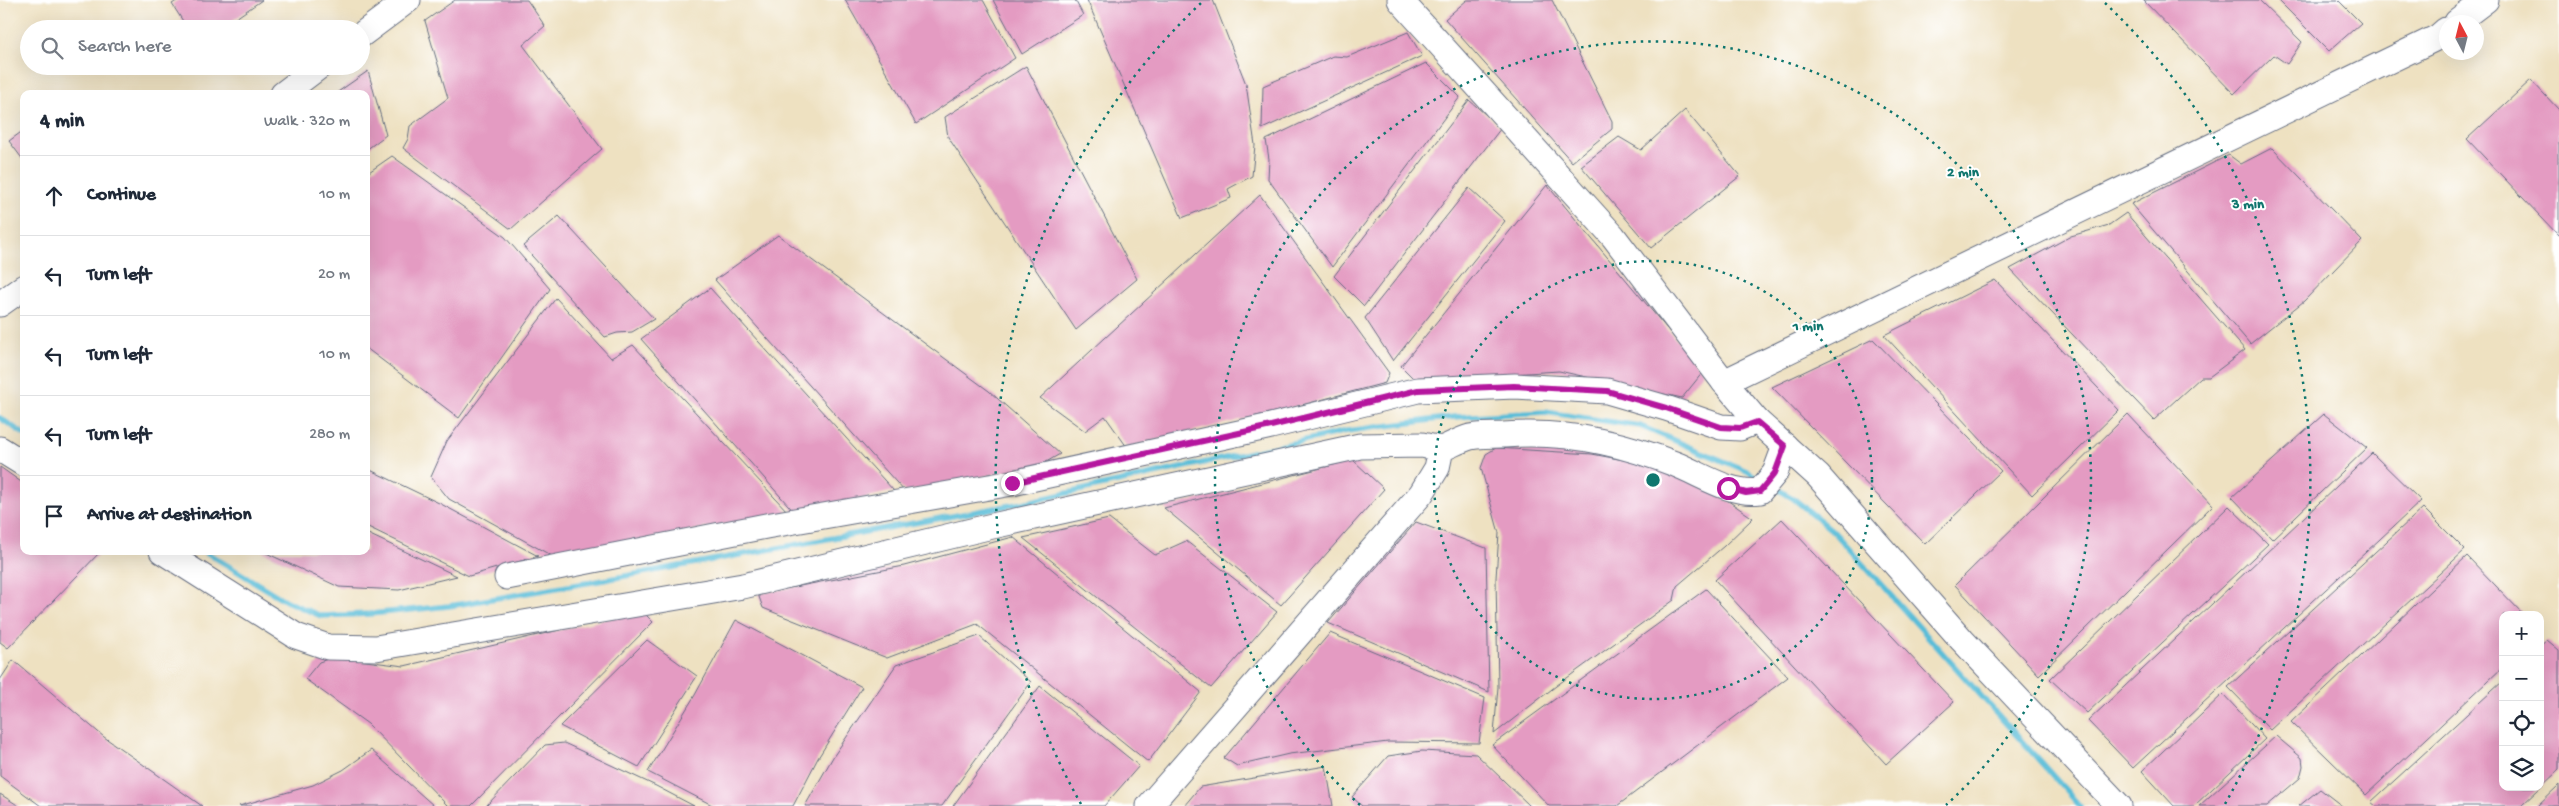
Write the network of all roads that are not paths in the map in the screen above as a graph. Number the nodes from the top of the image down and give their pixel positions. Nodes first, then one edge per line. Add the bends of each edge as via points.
1 (408, 0) edge
2 (1400, 0) edge
3 (2486, 0) edge
4 (2466, 15) edge
5 (370, 28) edge
6 (2439, 36) edge
7 (308, 75) edge
8 (288, 90) edge
9 (20, 290) edge
10 (0, 304) edge
11 (1724, 382) junction
12 (1757, 422) junction
13 (1785, 446) junction
14 (0, 449) edge
15 (1442, 449) junction
16 (20, 462) edge
17 (168, 555) edge
18 (508, 577) dead end
19 (1150, 806) edge
20 (2119, 806) edge

1 - 5 street
2 - 11 street via 1613,236
3 - 4 street
6 - 11 street
7 - 8 street
9 - 10 street
11 - 12 street
12 - 13 street
12 - 18 street via 1740,428 1721,427 1607,391 1514,386 1418,390 1012,483 766,526
13 - 15 street via 1775,473 1760,491 1746,493 1643,451 1583,436 1531,433 1471,437
13 - 20 street via 1818,476 1962,640
14 - 16 street
15 - 17 street via 1422,445 1360,446 988,527 743,586 376,648 328,647 296,636
15 - 19 street via 1437,468 1421,494

